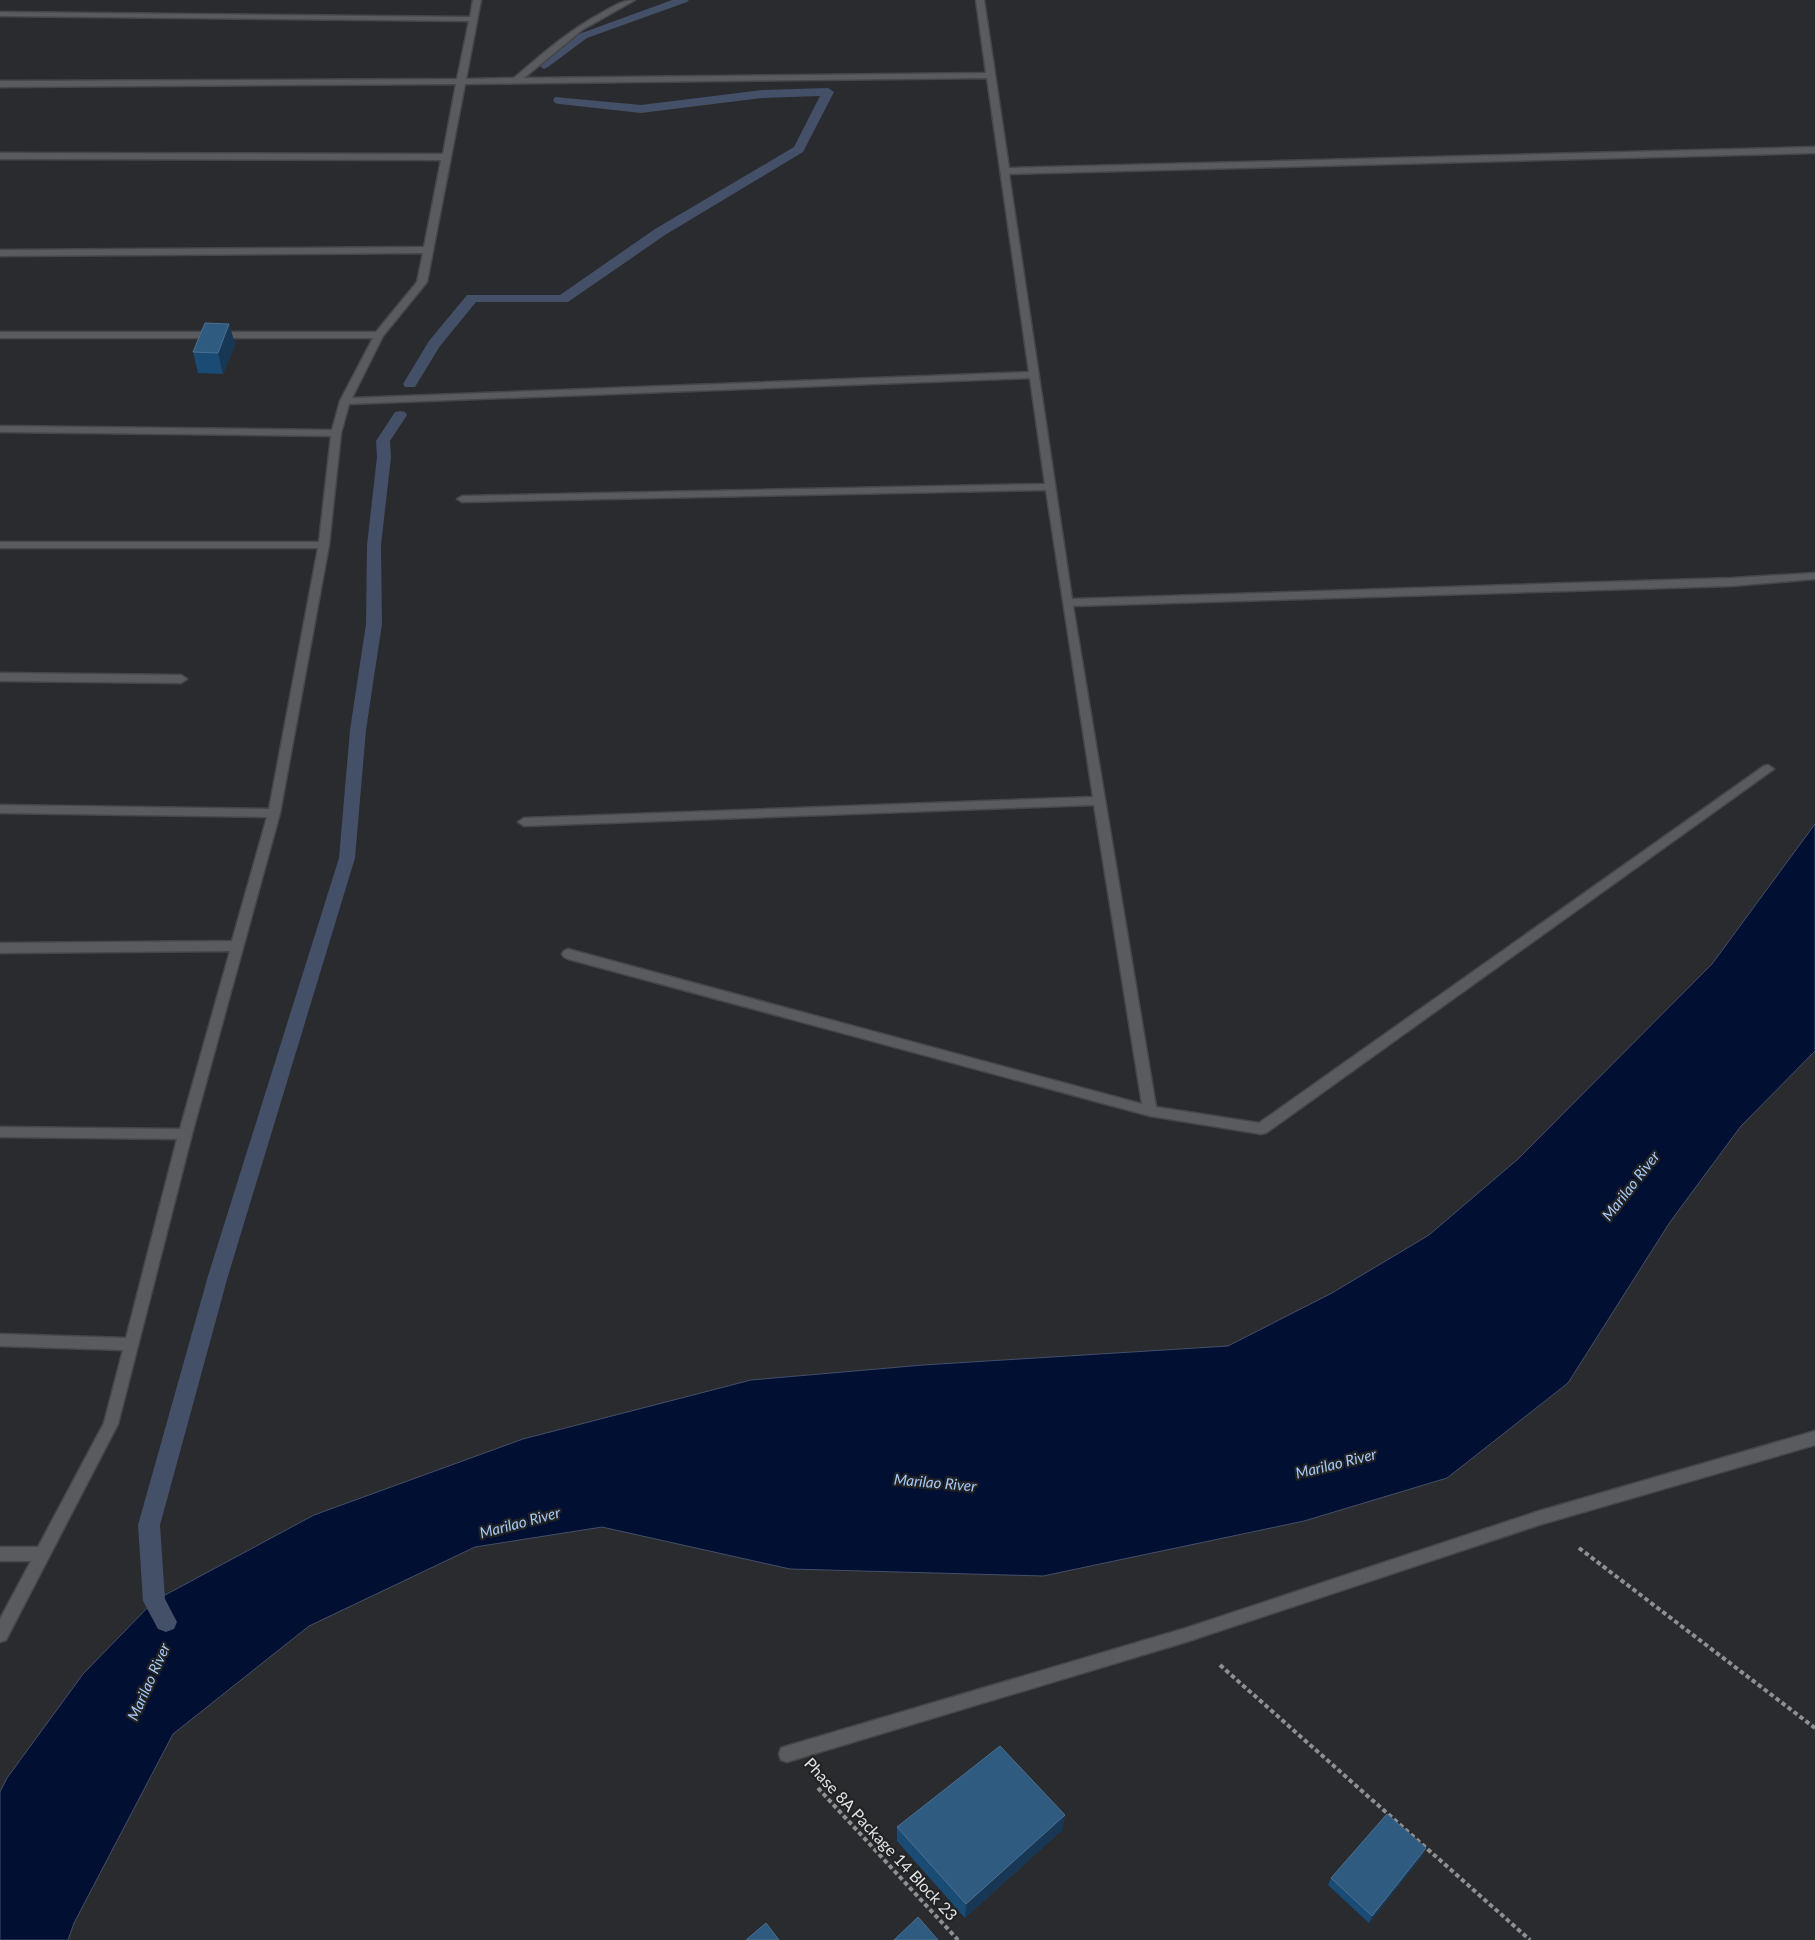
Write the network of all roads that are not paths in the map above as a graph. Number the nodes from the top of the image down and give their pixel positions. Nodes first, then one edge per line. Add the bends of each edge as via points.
1 (477, 0) edge
2 (631, 0) edge
3 (980, 0) edge
4 (0, 14) edge
5 (472, 19) junction
6 (991, 75) junction
7 (516, 81) junction
8 (460, 82) junction
9 (0, 84) edge
10 (1815, 150) edge
11 (0, 156) edge
12 (445, 157) junction
13 (1005, 171) junction
14 (428, 250) junction
15 (0, 253) edge
16 (0, 335) edge
17 (379, 335) junction
18 (1035, 375) junction
19 (345, 401) junction
20 (0, 429) edge
21 (336, 433) junction
22 (1050, 487) junction
23 (462, 499) dead end
24 (0, 545) edge
25 (324, 545) junction
26 (1815, 576) edge
27 (1067, 603) junction
28 (0, 677) edge
29 (181, 679) dead end
30 (1768, 769) dead end
31 (1099, 801) junction
32 (0, 810) edge
33 (274, 813) junction
34 (524, 822) dead end
35 (237, 946) junction
36 (0, 948) edge
37 (568, 954) dead end
38 (1150, 1111) junction
39 (0, 1132) edge
40 (185, 1134) junction
41 (0, 1340) edge
42 (131, 1344) junction
43 (1815, 1438) edge
44 (0, 1554) edge
45 (43, 1554) junction
46 (0, 1635) edge
47 (787, 1754) road end

1 - 5 street
2 - 7 street via 579,28
3 - 6 street
4 - 5 street
5 - 8 street
6 - 7 street
6 - 13 street
7 - 8 street
8 - 9 street
8 - 12 street
10 - 13 street
11 - 12 street
12 - 14 street
13 - 18 street
14 - 15 street
14 - 17 street via 422,282
16 - 17 street
17 - 19 street
18 - 19 street
18 - 22 street
19 - 21 street
20 - 21 street
21 - 25 street
22 - 23 street
22 - 27 street
24 - 25 street
25 - 33 street
26 - 27 street via 1732,582
27 - 31 street
28 - 29 street
30 - 38 street via 1261,1129
31 - 34 street
31 - 38 street
32 - 33 street
33 - 35 street
35 - 36 street
35 - 40 street
37 - 38 street
39 - 40 street
40 - 42 street
41 - 42 street
42 - 45 street via 111,1424
43 - 47 street via 1539,1518 1186,1635
44 - 45 street
45 - 46 street

